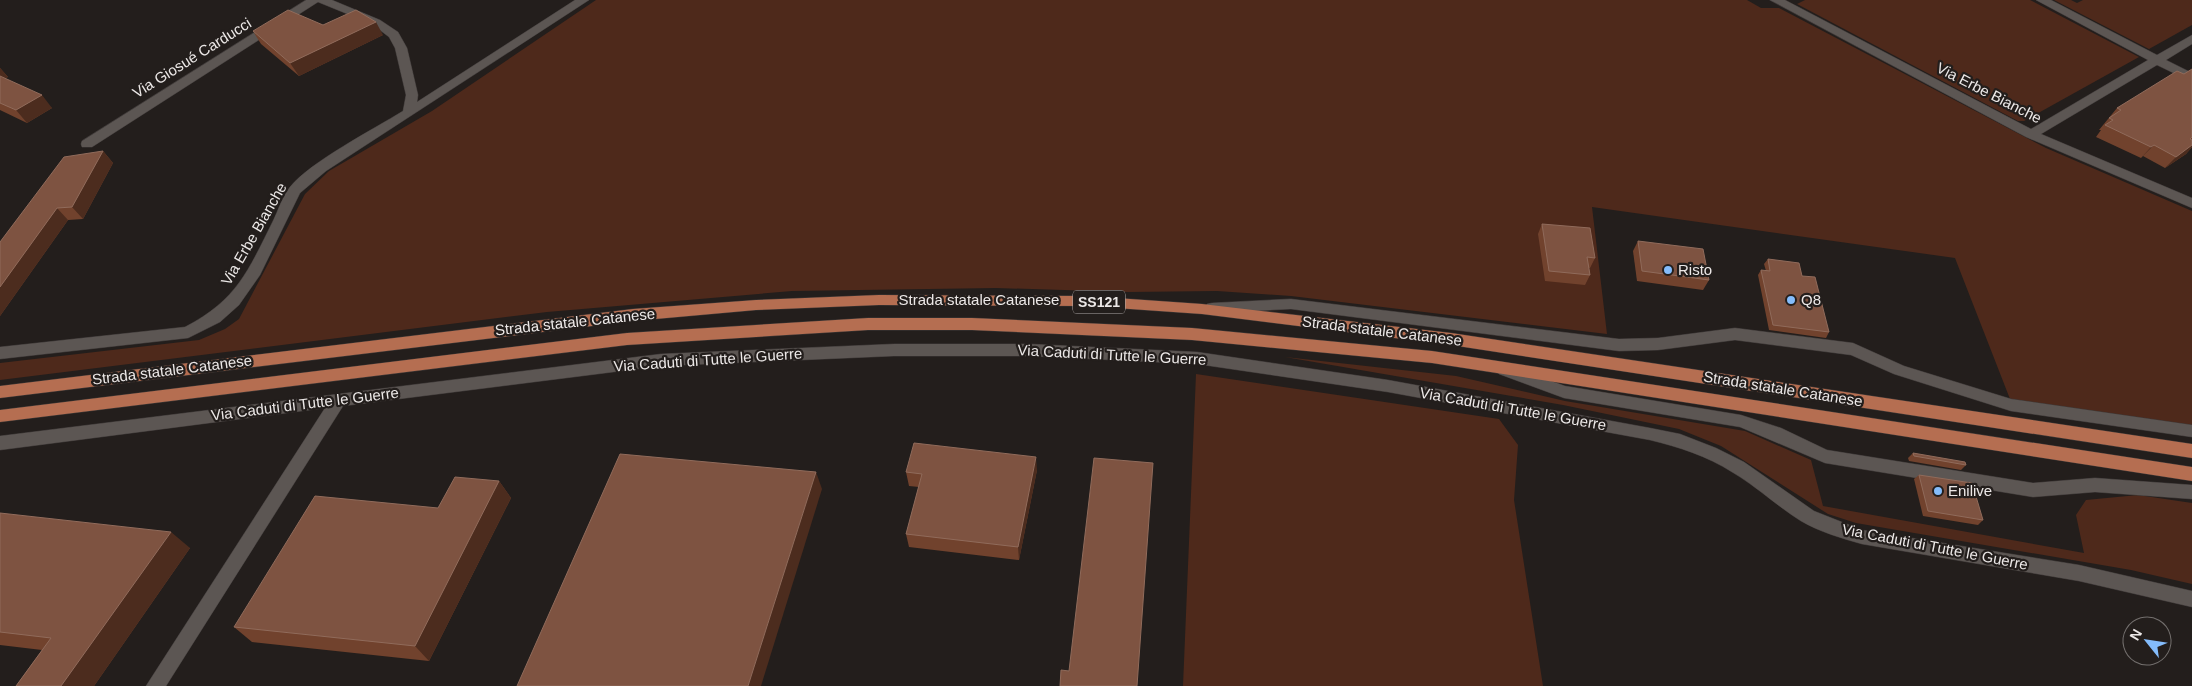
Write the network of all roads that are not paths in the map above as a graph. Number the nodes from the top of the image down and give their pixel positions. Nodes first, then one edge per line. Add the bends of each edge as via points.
1 (314, 0) edge
2 (322, 0) edge
3 (582, 0) edge
4 (1776, 0) edge
5 (2042, 0) edge
6 (2192, 40) edge
7 (2157, 60) junction
8 (2192, 78) edge
9 (409, 113) junction
10 (2031, 134) junction
11 (87, 144) dead end
12 (2192, 203) edge
13 (1202, 309) junction
14 (0, 353) edge
15 (1494, 366) junction
16 (0, 392) edge
17 (338, 400) junction
18 (0, 416) edge
19 (2192, 431) edge
20 (0, 443) edge
21 (2192, 451) edge
22 (2192, 474) edge
23 (2192, 492) edge
24 (2192, 599) edge
25 (155, 686) edge

1 - 11 street, Via Giosué Carducci
2 - 9 street via 376,22 394,35 401,48 412,95
3 - 9 street, Via Erbe Bianche
4 - 10 street, Via Erbe Bianche
5 - 7 street
6 - 7 street
7 - 8 street
7 - 10 street
9 - 14 street, Via Erbe Bianche via 320,168 295,190 255,270 234,301 215,318 188,332
10 - 12 street, Via Erbe Bianche
13 - 16 main road, Strada statale Catanese / SS121 via 1087,301 978,300 756,305 633,314
13 - 19 street via 1291,304 1619,345 1658,344 1735,334 1853,349 1899,370 2011,405
13 - 21 main road, Strada statale Catanese / SS121 via 1450,339
15 - 18 main road, Strada statale Catanese / SS121 via 1192,334 1074,327 868,324 627,340
15 - 22 main road, Strada statale Catanese / SS121
15 - 23 street via 1564,392 1741,421 1775,432 1825,456 2032,490 2095,485
17 - 20 street, Via Caduti di Tutte le Guerre
17 - 24 street, Via Caduti di Tutte le Guerre via 661,360 894,350 1029,350 1198,358 1388,386 1680,441 1738,467 1808,516 1836,529 1862,537 2079,573
17 - 25 street

